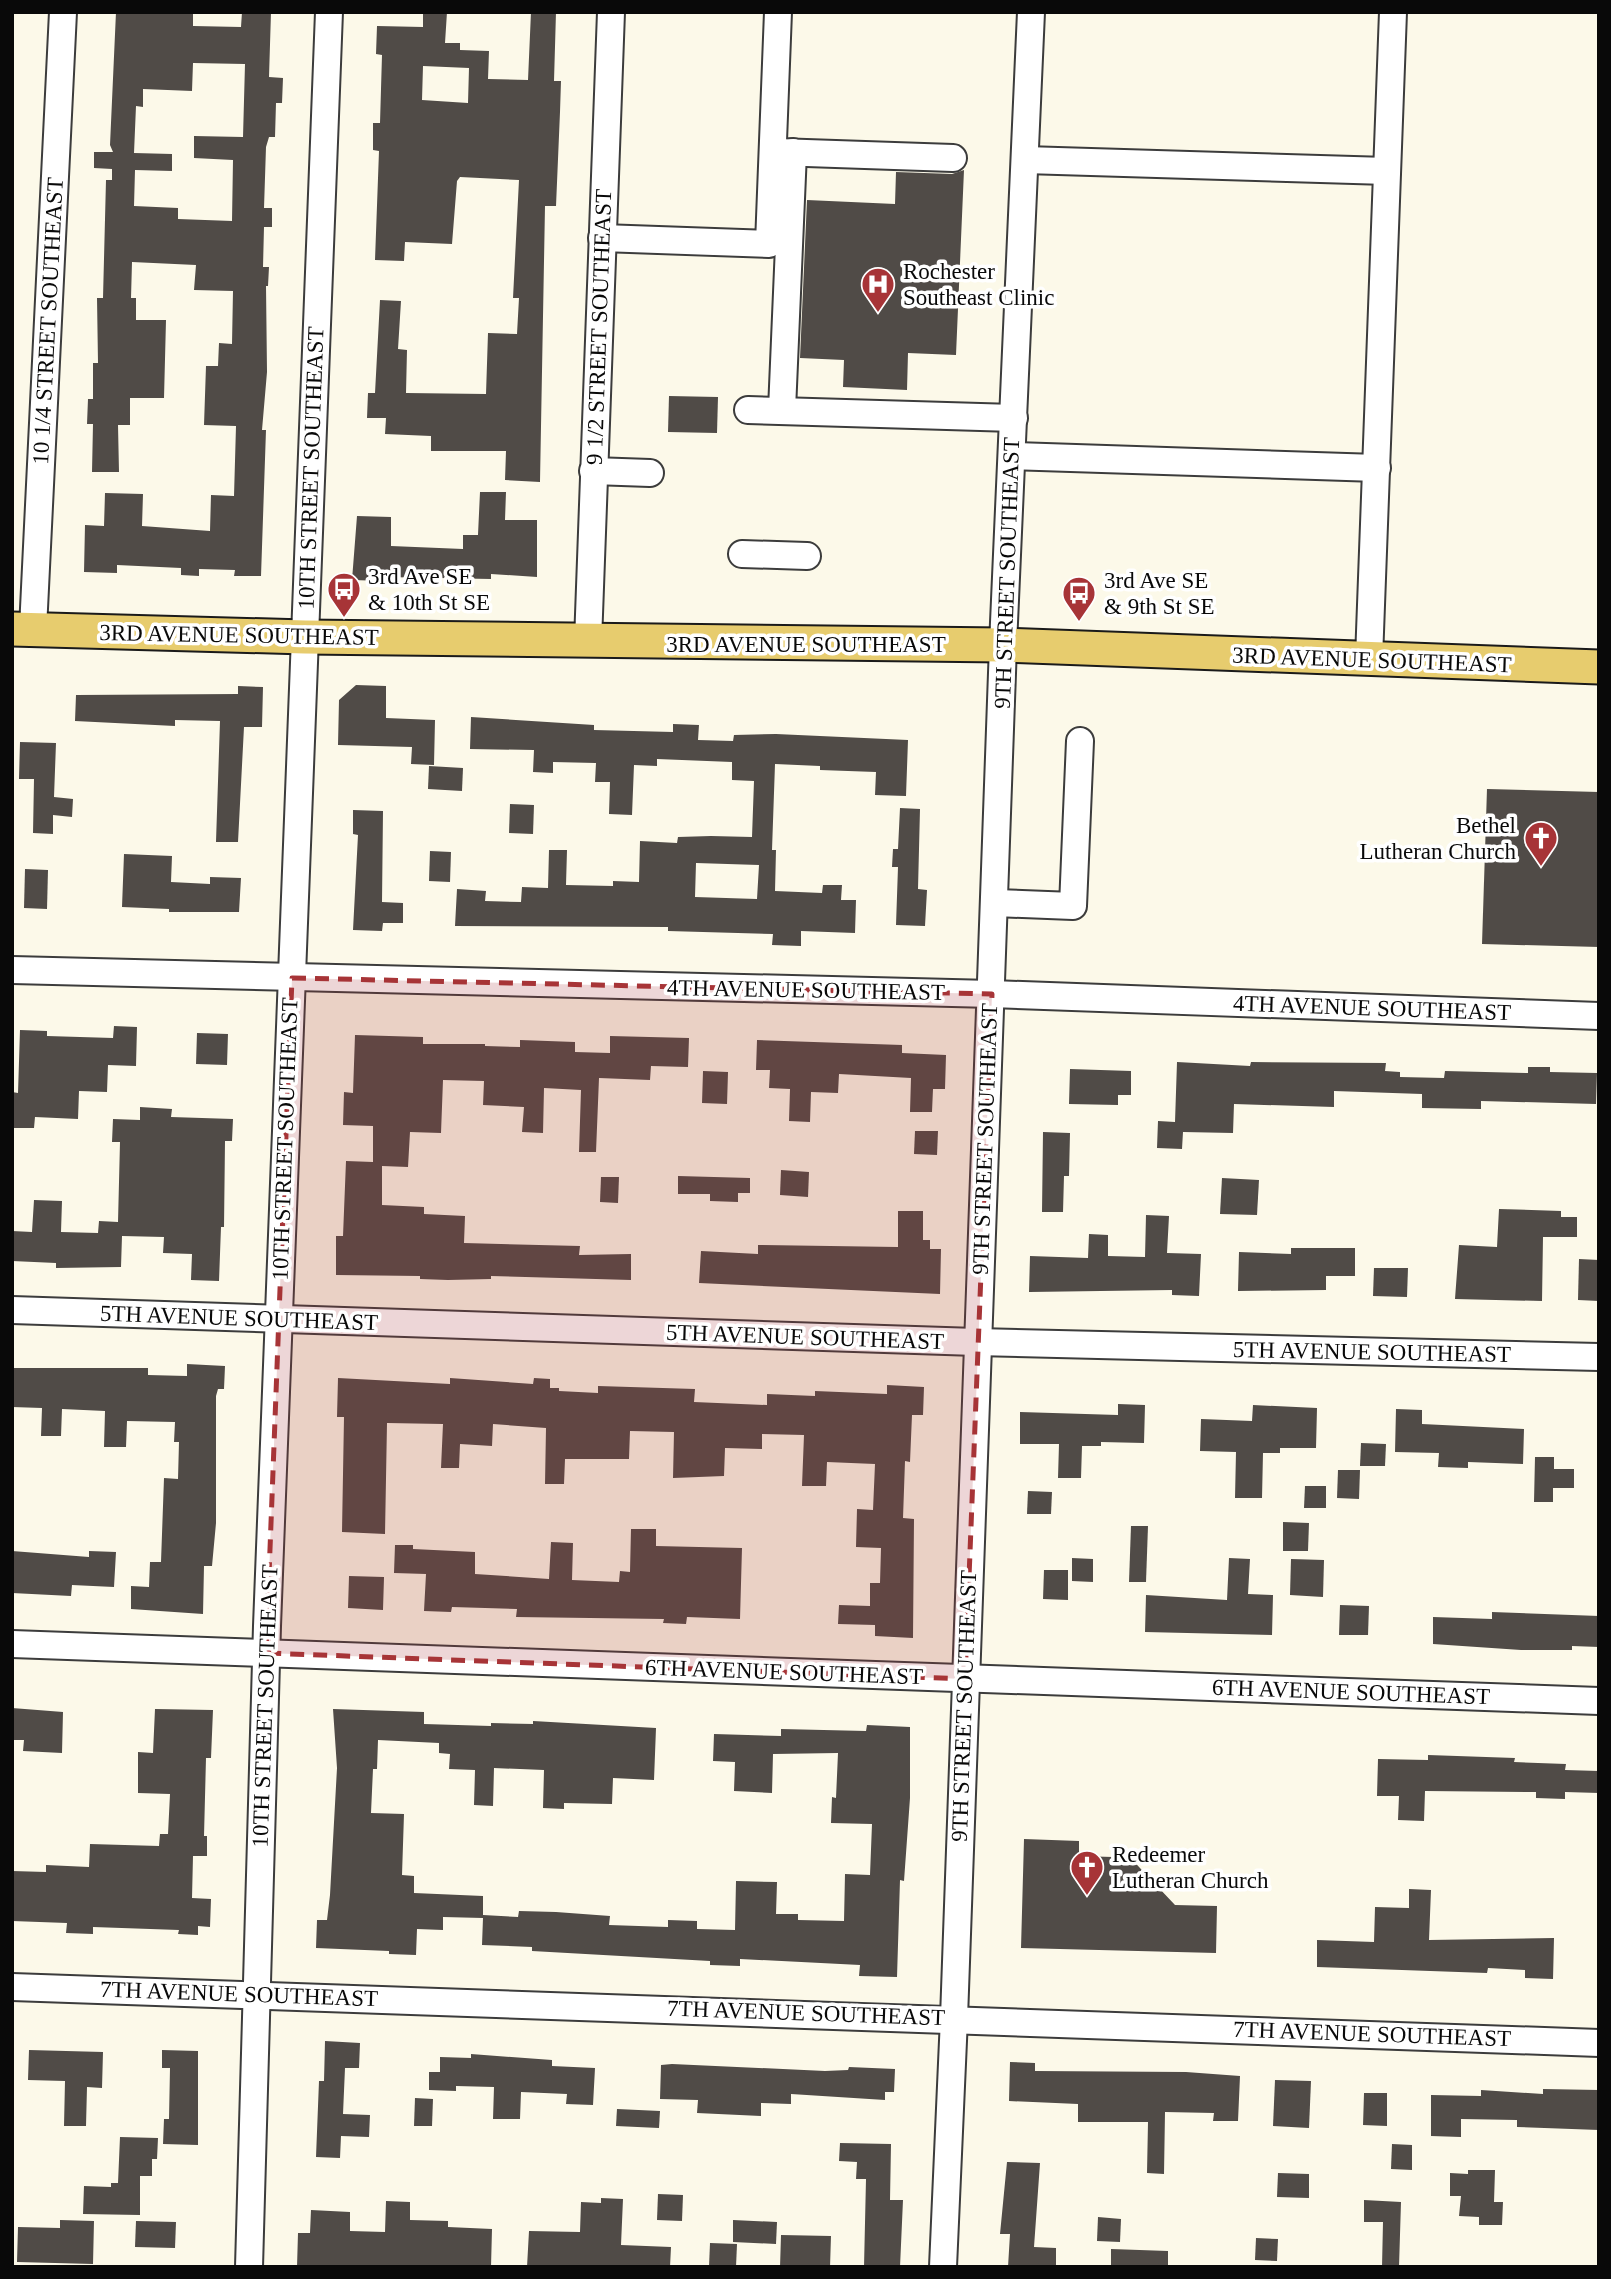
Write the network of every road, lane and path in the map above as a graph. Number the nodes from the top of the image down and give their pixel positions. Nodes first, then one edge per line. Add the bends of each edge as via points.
1 (63, 12) edge
2 (329, 12) edge
3 (611, 12) edge
4 (778, 12) edge
5 (1031, 12) edge
6 (1393, 12) edge
7 (782, 152) junction
8 (953, 158) dead end
9 (1025, 160) junction
10 (1387, 171) junction
11 (602, 238) junction
12 (748, 410) dead end
13 (782, 410) junction
14 (1014, 418) junction
15 (1012, 456) junction
16 (1377, 468) junction
17 (593, 471) junction
18 (650, 473) dead end
19 (742, 554) dead end
20 (807, 556) dead end
21 (23, 629) edge
22 (305, 637) junction
23 (588, 642) junction
24 (1003, 645) junction
25 (1369, 659) junction
26 (1599, 667) edge
27 (1080, 741) dead end
28 (995, 903) junction
29 (12, 970) edge
30 (292, 978) junction
31 (992, 995) junction
32 (1599, 1016) edge
33 (12, 1310) edge
34 (278, 1320) junction
35 (976, 1342) junction
36 (1599, 1357) edge
37 (12, 1644) edge
38 (266, 1653) junction
39 (965, 1679) junction
40 (1599, 1701) edge
41 (12, 1987) edge
42 (258, 1994) junction
43 (954, 2018) junction
44 (1599, 2043) edge
45 (249, 2267) edge
46 (943, 2267) edge

1 - 21 street, 10 1/4 STREET SOUTHEAST
2 - 22 street, 10TH STREET SOUTHEAST
3 - 11 street, 9 1/2 STREET SOUTHEAST
4 - 7 street
5 - 9 street, 9TH STREET SOUTHEAST
6 - 10 street
7 - 8 street
7 - 11 street via 768,244
7 - 13 street
9 - 10 street
9 - 14 street, 9TH STREET SOUTHEAST
10 - 16 street
11 - 17 street, 9 1/2 STREET SOUTHEAST
12 - 13 street
13 - 14 street
14 - 15 street, 9TH STREET SOUTHEAST
15 - 16 street
15 - 24 street, 9TH STREET SOUTHEAST
16 - 25 street
17 - 18 street
17 - 23 street, 9 1/2 STREET SOUTHEAST
19 - 20 street
21 - 22 main road, 3RD AVENUE SOUTHEAST
22 - 23 main road, 3RD AVENUE SOUTHEAST
22 - 30 street, 10TH STREET SOUTHEAST
23 - 24 main road, 3RD AVENUE SOUTHEAST
24 - 25 main road, 3RD AVENUE SOUTHEAST
24 - 28 street, 9TH STREET SOUTHEAST
25 - 26 main road, 3RD AVENUE SOUTHEAST
27 - 28 street via 1073,906
28 - 31 street, 9TH STREET SOUTHEAST
29 - 30 street, 4TH AVENUE SOUTHEAST
30 - 31 street, 4TH AVENUE SOUTHEAST
30 - 34 street, 10TH STREET SOUTHEAST
31 - 32 street, 4TH AVENUE SOUTHEAST
31 - 35 street, 9TH STREET SOUTHEAST
33 - 34 street, 5TH AVENUE SOUTHEAST
34 - 35 street, 5TH AVENUE SOUTHEAST
34 - 38 street, 10TH STREET SOUTHEAST
35 - 36 street, 5TH AVENUE SOUTHEAST
35 - 39 street, 9TH STREET SOUTHEAST
37 - 38 street, 6TH AVENUE SOUTHEAST
38 - 39 street, 6TH AVENUE SOUTHEAST
38 - 42 street, 10TH STREET SOUTHEAST
39 - 40 street, 6TH AVENUE SOUTHEAST
39 - 43 street, 9TH STREET SOUTHEAST
41 - 42 street, 7TH AVENUE SOUTHEAST
42 - 43 street, 7TH AVENUE SOUTHEAST
42 - 45 street, 10TH STREET SOUTHEAST
43 - 44 street, 7TH AVENUE SOUTHEAST
43 - 46 street, 9TH STREET SOUTHEAST

